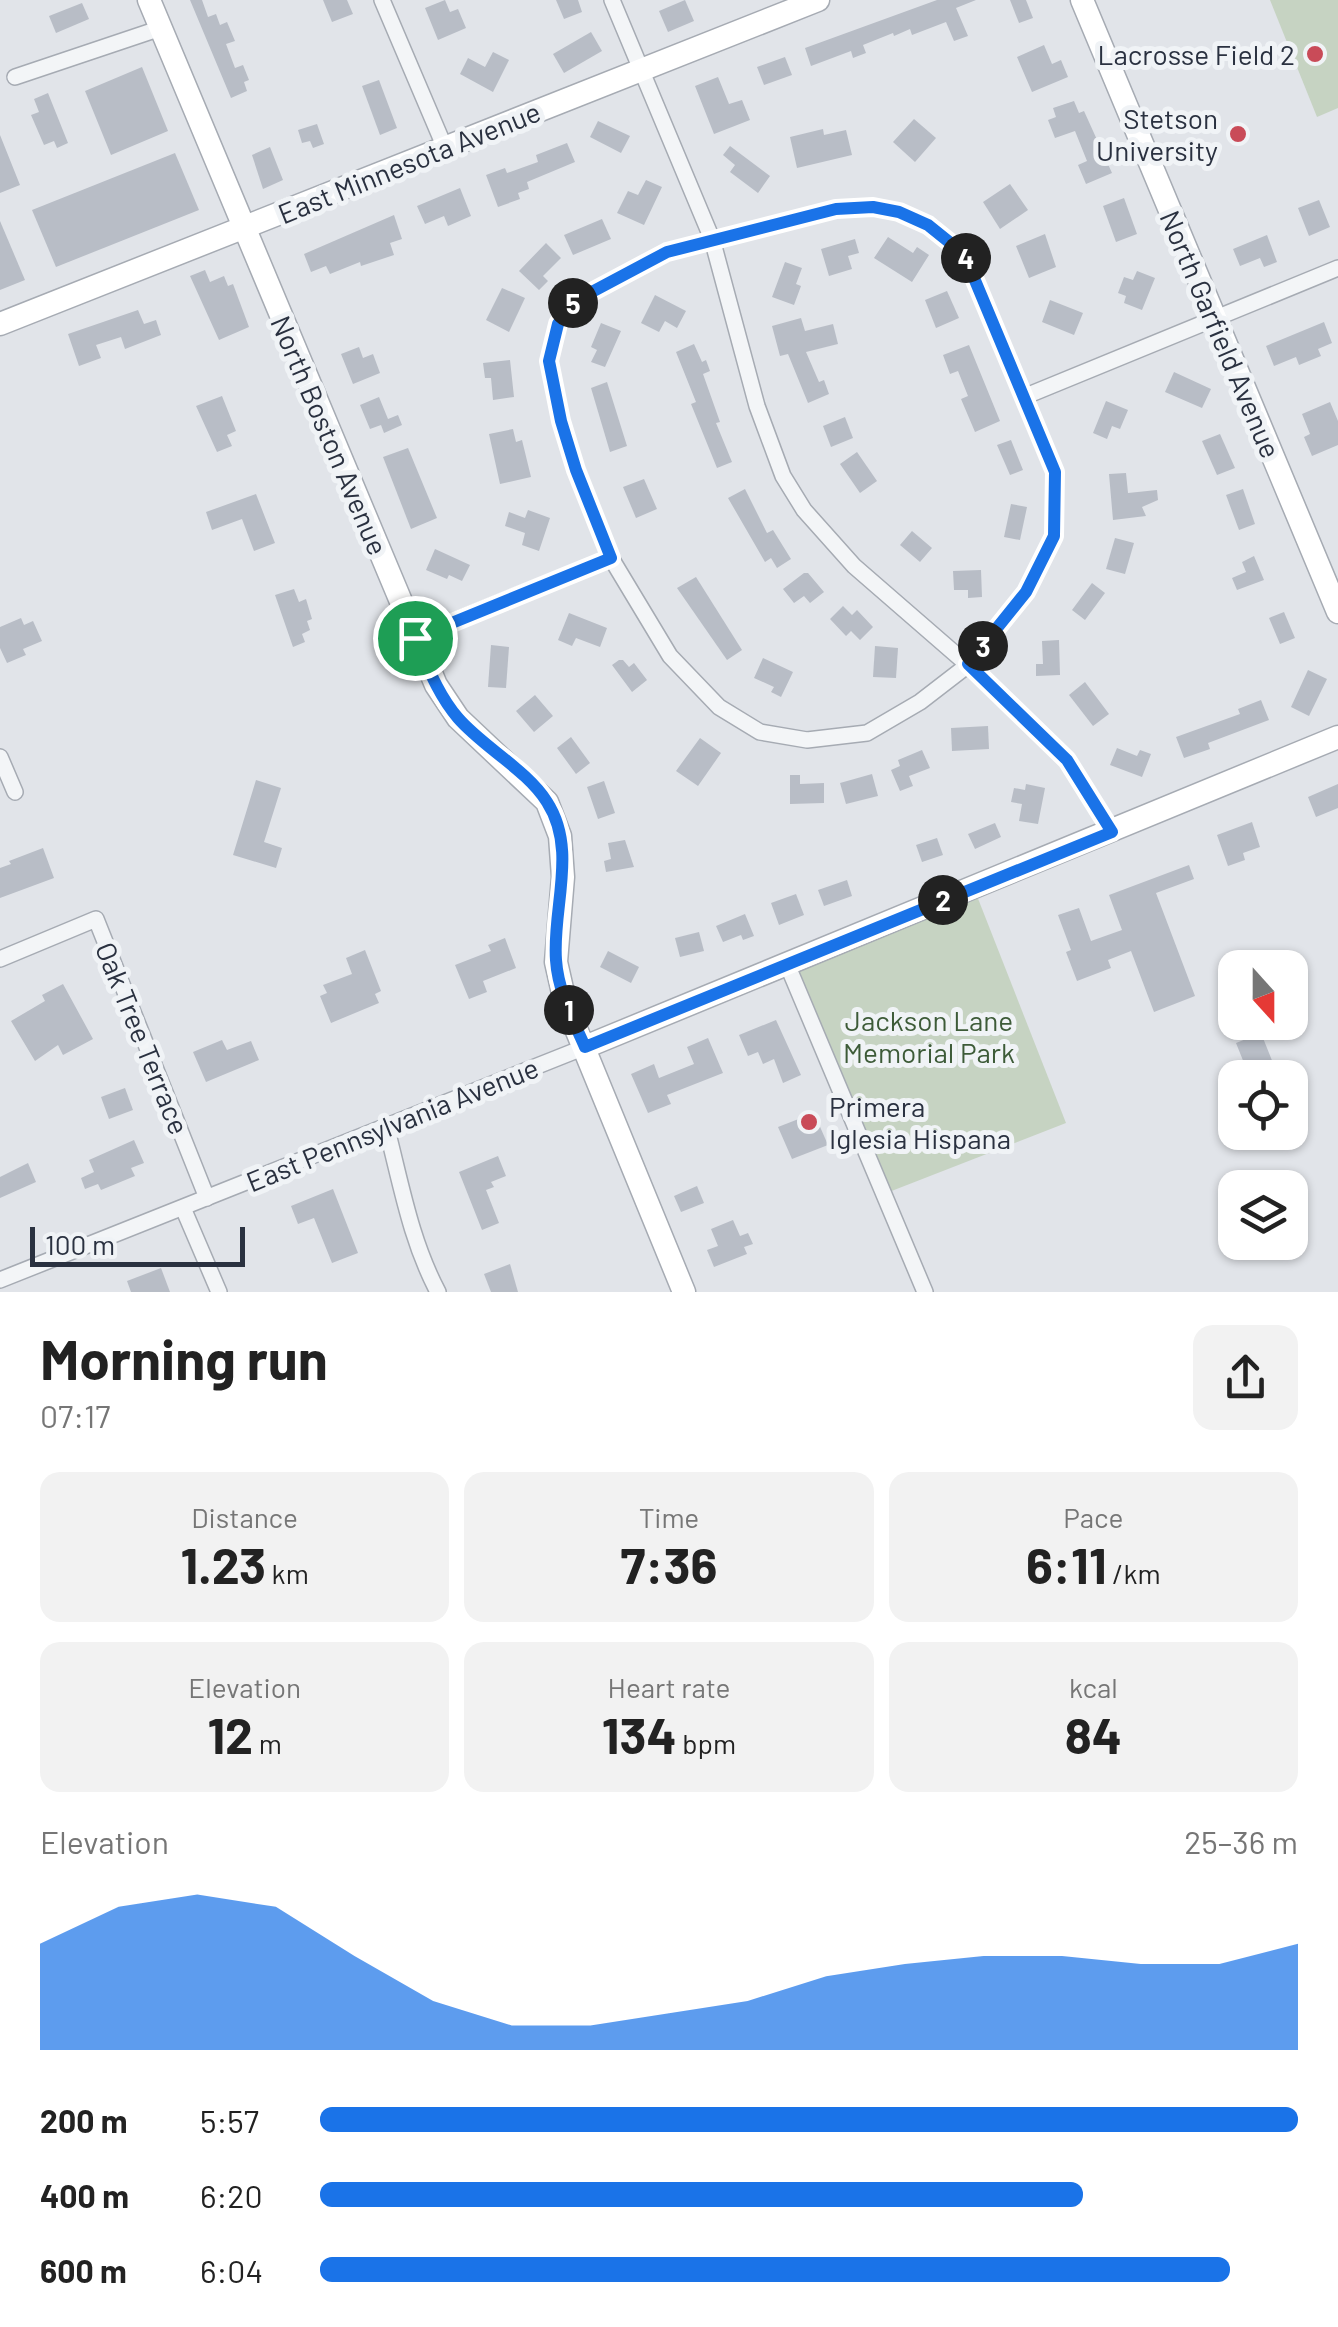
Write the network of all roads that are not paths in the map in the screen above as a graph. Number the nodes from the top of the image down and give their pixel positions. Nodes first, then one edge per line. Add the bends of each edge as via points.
1 (149, 0) edge
2 (382, 0) edge
3 (612, 0) edge
4 (818, 0) edge
5 (1082, 0) edge
6 (161, 28) junction
7 (641, 70) junction
8 (15, 77) dead end
9 (445, 148) junction
10 (244, 228) junction
11 (712, 239) junction
12 (1338, 268) edge
13 (1214, 318) junction
14 (0, 324) edge
15 (1026, 396) junction
16 (611, 558) junction
17 (1338, 612) edge
18 (415, 638) junction
19 (968, 664) junction
20 (1338, 737) edge
21 (0, 757) edge
22 (15, 792) dead end
23 (1112, 832) junction
24 (0, 959) edge
25 (787, 964) junction
26 (585, 1047) junction
27 (386, 1126) junction
28 (207, 1198) junction
29 (183, 1208) junction
30 (0, 1280) edge
31 (219, 1292) edge
32 (438, 1292) edge
33 (684, 1292) edge
34 (925, 1292) edge

1 - 6 street, North Boston Avenue
2 - 9 street
3 - 7 street
4 - 7 street, East Minnesota Avenue
5 - 13 street, North Garfield Avenue
6 - 8 street
6 - 10 street, North Boston Avenue
7 - 9 street, East Minnesota Avenue
7 - 11 street
9 - 10 street, East Minnesota Avenue
10 - 14 street, East Minnesota Avenue
10 - 18 street, North Boston Avenue
11 - 15 street via 836,209 873,207 928,225 964,254
11 - 16 street via 667,252 573,302 558,324 549,361 561,421
11 - 19 street via 783,476 854,566
12 - 13 street
13 - 15 street
13 - 17 street, North Garfield Avenue
15 - 19 street via 1055,472 1054,536 1026,592
16 - 18 street
16 - 19 street via 670,656 720,708 760,732 807,740 867,733
18 - 26 street, North Boston Avenue via 458,718 547,802 560,836 563,877 556,962
19 - 23 street via 1067,760
20 - 23 street, East Pennsylvania Avenue
21 - 22 street
23 - 25 street, East Pennsylvania Avenue
24 - 28 street, Oak Tree Terrace via 96,919
25 - 26 street, East Pennsylvania Avenue
25 - 34 street
26 - 27 street, East Pennsylvania Avenue
26 - 33 street, North Boston Avenue
27 - 28 street, East Pennsylvania Avenue
27 - 32 street via 406,1216
28 - 29 street, East Pennsylvania Avenue
29 - 30 street, East Pennsylvania Avenue
29 - 31 street

